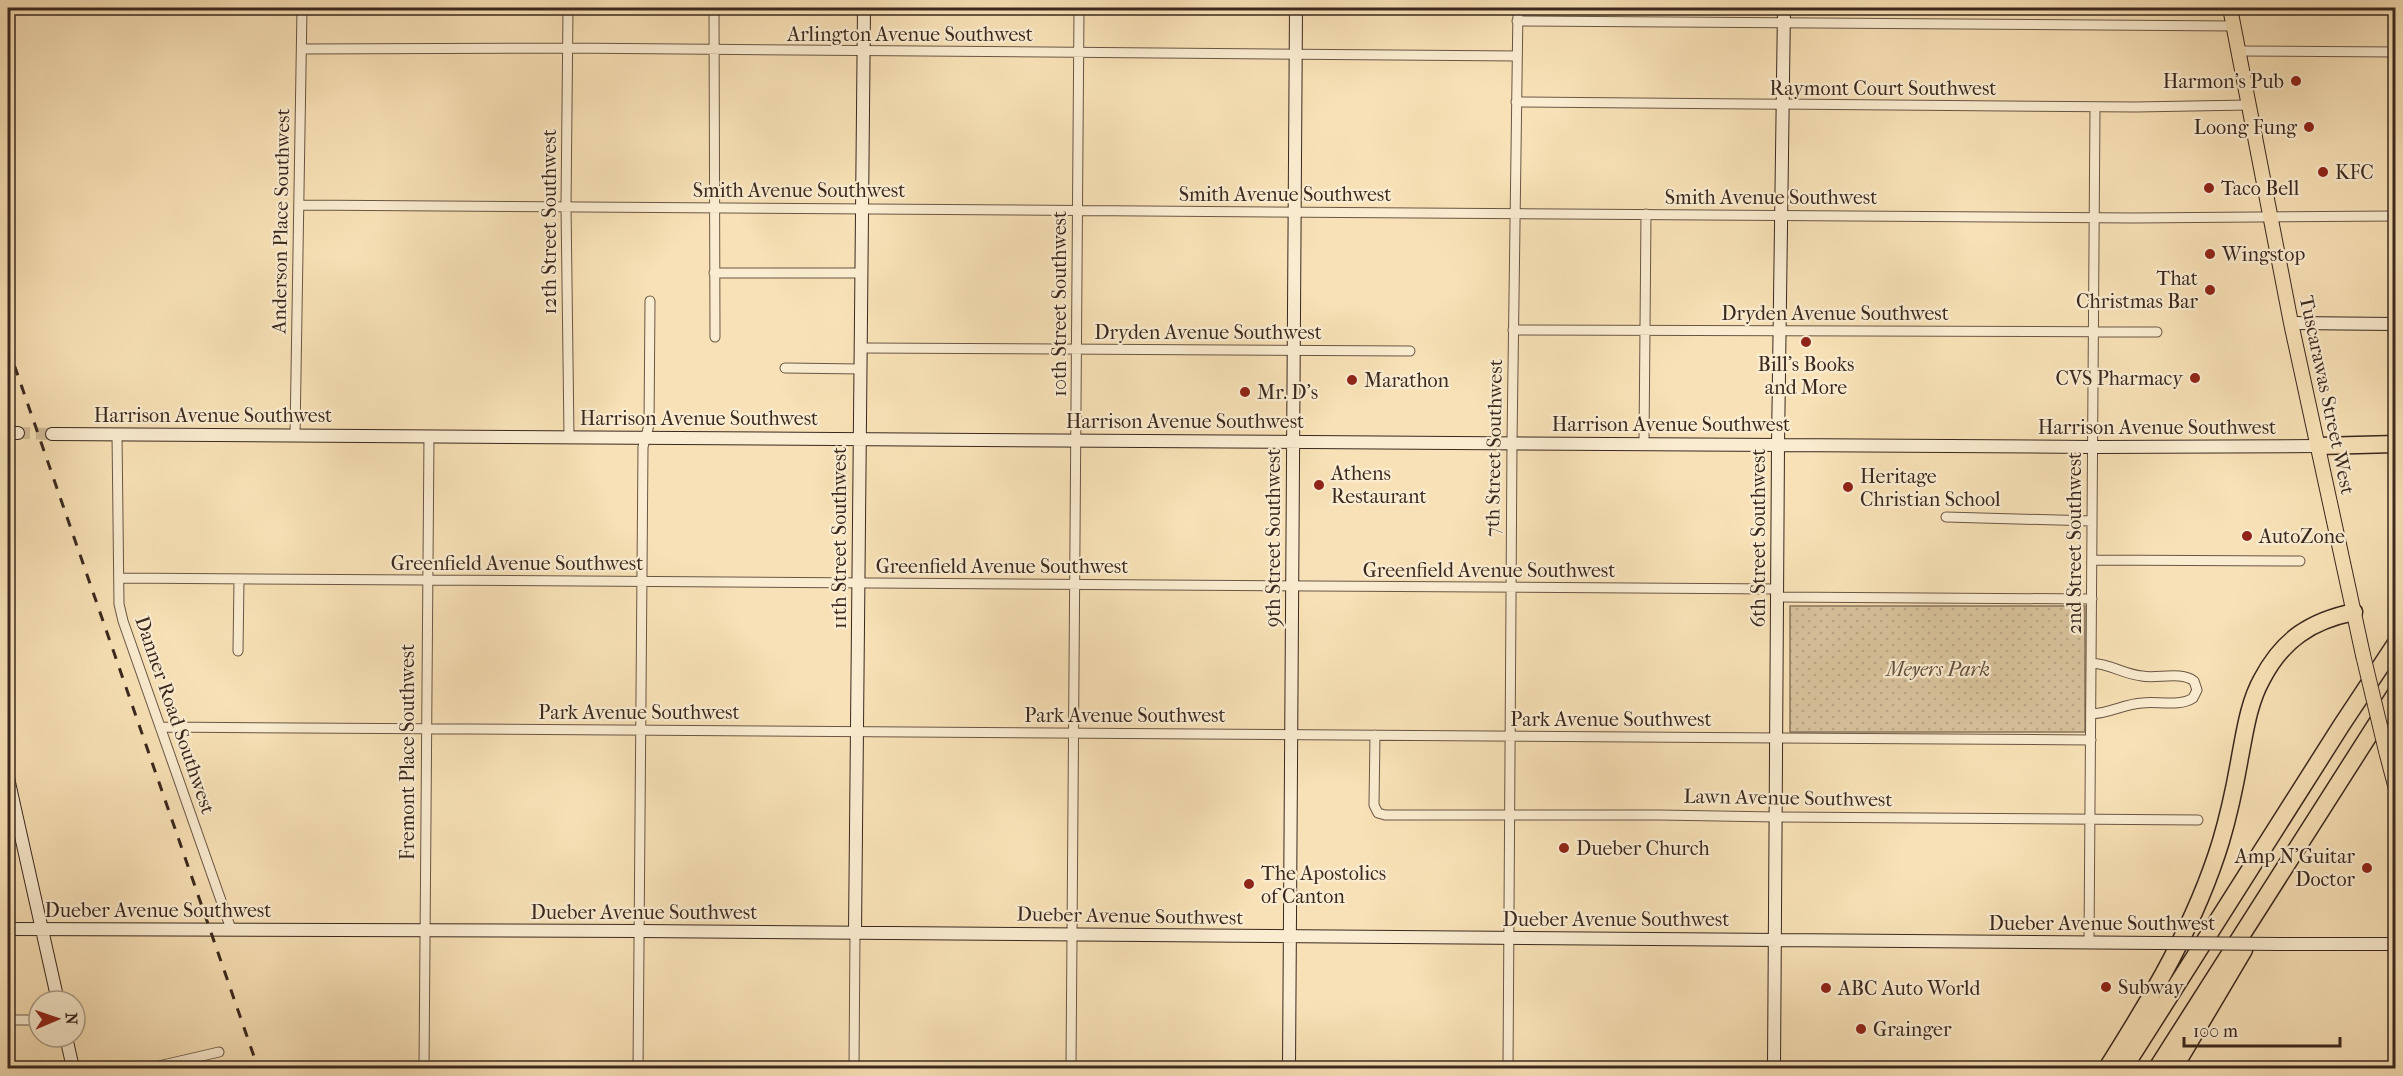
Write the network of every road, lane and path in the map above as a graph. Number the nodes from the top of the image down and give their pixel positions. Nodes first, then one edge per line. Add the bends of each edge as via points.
1 (302, 8) edge
2 (568, 8) edge
3 (714, 8) edge
4 (864, 8) edge
5 (1079, 8) edge
6 (1296, 8) edge
7 (1518, 8) edge
8 (1784, 8) edge
9 (2230, 8) edge
10 (1517, 21) junction
11 (1784, 23) junction
12 (2234, 26) junction
13 (567, 48) junction
14 (302, 49) junction
15 (714, 50) junction
16 (2238, 51) junction
17 (864, 52) junction
18 (2396, 52) edge
19 (1079, 53) junction
20 (1296, 54) junction
21 (1517, 56) junction
22 (1516, 102) junction
23 (1783, 105) junction
24 (2249, 105) junction
25 (2095, 106) junction
26 (300, 205) junction
27 (566, 206) junction
28 (713, 208) junction
29 (863, 209) junction
30 (1078, 211) junction
31 (1294, 212) junction
32 (1515, 213) junction
33 (1646, 214) junction
34 (1781, 215) junction
35 (2396, 216) edge
36 (2270, 217) junction
37 (2093, 218) junction
38 (714, 273) junction
39 (862, 273) junction
40 (650, 301) dead end
41 (2291, 323) junction
42 (2396, 324) edge
43 (1513, 330) junction
44 (1645, 330) junction
45 (1779, 330) junction
46 (2093, 332) junction
47 (2157, 332) dead end
48 (715, 337) dead end
49 (861, 348) junction
50 (1076, 349) junction
51 (1293, 350) junction
52 (1410, 351) dead end
53 (785, 368) dead end
54 (861, 369) junction
55 (51, 434) tunnel mouth
56 (117, 434) junction
57 (295, 435) junction
58 (429, 436) junction
59 (569, 436) junction
60 (646, 437) junction
61 (859, 438) junction
62 (1076, 440) junction
63 (1293, 441) junction
64 (1512, 442) junction
65 (1644, 444) junction
66 (2396, 444) edge
67 (1778, 445) junction
68 (2318, 446) junction
69 (2093, 447) junction
70 (1946, 517) dead end
71 (2092, 521) junction
72 (2092, 560) junction
73 (2300, 561) dead end
74 (119, 578) junction
75 (239, 579) junction
76 (426, 580) junction
77 (642, 582) junction
78 (858, 583) junction
79 (1075, 584) junction
80 (1292, 586) junction
81 (1511, 588) junction
82 (1778, 593) junction
83 (2092, 599) junction
84 (2354, 612) junction
85 (2396, 643) edge
86 (238, 651) dead end
87 (2091, 663) junction
88 (2396, 693) edge
89 (2091, 714) junction
90 (160, 728) junction
91 (426, 729) junction
92 (641, 730) junction
93 (856, 731) junction
94 (1074, 732) junction
95 (1292, 734) junction
96 (1375, 735) junction
97 (1510, 736) junction
98 (1776, 738) junction
99 (2091, 740) junction
100 (8, 778) edge
101 (2396, 789) edge
102 (1509, 814) junction
103 (1776, 818) junction
104 (2090, 818) junction
105 (2198, 819) dead end
106 (2296, 848) junction
107 (8, 929) edge
108 (231, 929) junction
109 (42, 930) junction
110 (424, 931) junction
111 (640, 931) junction
112 (855, 933) junction
113 (1072, 935) junction
114 (1290, 937) junction
115 (1509, 938) junction
116 (1776, 940) junction
117 (2089, 943) junction
118 (2396, 944) edge
119 (55, 989) edge
120 (8, 1020) edge
121 (27, 1020) edge
122 (69, 1049) edge
123 (219, 1052) dead end
124 (177, 1065) edge
125 (73, 1068) edge
126 (150, 1068) edge
127 (424, 1068) edge
128 (638, 1068) edge
129 (854, 1068) edge
130 (1071, 1068) edge
131 (1289, 1068) edge
132 (1508, 1068) edge
133 (1774, 1068) edge
134 (2107, 1068) edge
135 (2124, 1068) edge
136 (2157, 1068) edge
137 (2174, 1068) edge

1 - 14 street, Anderson Place Southwest
2 - 13 street, 12th Street Southwest
3 - 15 street
4 - 17 street, 11th Street Southwest
5 - 19 street, 10th Street Southwest
6 - 20 street, 9th Street Southwest
7 - 10 street, 7th Street Southwest
8 - 11 street, 6th Street Southwest
9 - 12 main road, Tuscarawas Street West
10 - 11 street
10 - 21 street, 7th Street Southwest
11 - 12 street
11 - 23 street, 6th Street Southwest
12 - 16 main road, Tuscarawas Street West
13 - 14 street, Arlington Avenue Southwest
13 - 15 street, Arlington Avenue Southwest
13 - 27 street, 12th Street Southwest
14 - 26 street, Anderson Place Southwest
15 - 17 street, Arlington Avenue Southwest
15 - 28 street
16 - 18 street
16 - 24 main road, Tuscarawas Street West
17 - 19 street, Arlington Avenue Southwest
17 - 29 street, 11th Street Southwest
19 - 20 street, Arlington Avenue Southwest
19 - 30 street, 10th Street Southwest
20 - 21 street, Arlington Avenue Southwest
20 - 31 street, 9th Street Southwest
21 - 22 street, 7th Street Southwest
22 - 23 street, Raymont Court Southwest
22 - 32 street, 7th Street Southwest
23 - 25 street, Raymont Court Southwest
23 - 34 street, 6th Street Southwest
24 - 25 street, Raymont Court Southwest
24 - 36 main road, Tuscarawas Street West
25 - 37 street, 2nd Street Southwest
26 - 27 street, Smith Avenue Southwest
26 - 57 street, Anderson Place Southwest
27 - 28 street, Smith Avenue Southwest
27 - 59 street, 12th Street Southwest
28 - 29 street, Smith Avenue Southwest
28 - 38 street
29 - 30 street, Smith Avenue Southwest
29 - 39 street, 11th Street Southwest
30 - 31 street, Smith Avenue Southwest
30 - 50 street, 10th Street Southwest
31 - 32 street, Smith Avenue Southwest
31 - 51 street, 9th Street Southwest
32 - 33 street, Smith Avenue Southwest
32 - 43 street, 7th Street Southwest
33 - 34 street, Smith Avenue Southwest
33 - 44 street
34 - 37 street, Smith Avenue Southwest
34 - 45 street, 6th Street Southwest
35 - 36 street, Smith Avenue Southwest
36 - 37 street, Smith Avenue Southwest
36 - 41 main road, Tuscarawas Street West
37 - 46 street, 2nd Street Southwest
38 - 39 street
38 - 48 street
39 - 49 street, 11th Street Southwest
40 - 60 street
41 - 42 street
41 - 68 main road, Tuscarawas Street West
43 - 44 street, Dryden Avenue Southwest
43 - 64 street, 7th Street Southwest
44 - 45 street, Dryden Avenue Southwest
44 - 65 street
45 - 46 street, Dryden Avenue Southwest
45 - 67 street, 6th Street Southwest
46 - 47 street, Dryden Avenue Southwest
46 - 69 street, 2nd Street Southwest
49 - 50 street, Dryden Avenue Southwest
49 - 54 street, 11th Street Southwest
50 - 51 street, Dryden Avenue Southwest
50 - 62 street, 10th Street Southwest
51 - 52 street, Dryden Avenue Southwest
51 - 63 street, 9th Street Southwest
53 - 54 street
54 - 61 street, 11th Street Southwest
55 - 56 street, Harrison Avenue Southwest
56 - 57 street, Harrison Avenue Southwest
56 - 74 street, Danner Road Southwest
57 - 58 street, Harrison Avenue Southwest
58 - 59 street, Harrison Avenue Southwest
58 - 76 street, Fremont Place Southwest
59 - 60 street, Harrison Avenue Southwest
60 - 61 street, Harrison Avenue Southwest
60 - 77 street
61 - 62 street, Harrison Avenue Southwest
61 - 78 street, 11th Street Southwest
62 - 63 street, Harrison Avenue Southwest
62 - 79 street, 10th Street Southwest
63 - 64 street, Harrison Avenue Southwest
63 - 80 street, 9th Street Southwest
64 - 65 street, Harrison Avenue Southwest
64 - 81 street, 7th Street Southwest
65 - 67 street, Harrison Avenue Southwest
66 - 68 highway
67 - 69 street, Harrison Avenue Southwest
67 - 82 street, 6th Street Southwest
68 - 69 street, Harrison Avenue Southwest
68 - 84 main road, Tuscarawas Street West
69 - 71 street, 2nd Street Southwest
70 - 71 street
71 - 72 street, 2nd Street Southwest
72 - 73 street
72 - 83 street, 2nd Street Southwest
74 - 75 street, Greenfield Avenue Southwest
74 - 90 street, Danner Road Southwest via 123,621
75 - 76 street, Greenfield Avenue Southwest
75 - 86 street
76 - 77 street, Greenfield Avenue Southwest
76 - 91 street, Fremont Place Southwest
77 - 78 street, Greenfield Avenue Southwest
77 - 92 street
78 - 79 street, Greenfield Avenue Southwest
78 - 93 street, 11th Street Southwest
79 - 80 street, Greenfield Avenue Southwest
79 - 94 street, 10th Street Southwest
80 - 81 street, Greenfield Avenue Southwest
80 - 95 street, 9th Street Southwest
81 - 82 street, Greenfield Avenue Southwest
81 - 97 street, 7th Street Southwest
82 - 83 street, Greenfield Avenue Southwest
82 - 98 street, 6th Street Southwest
83 - 87 street, 2nd Street Southwest
84 - 101 main road, Tuscarawas Street West, bridge
84 - 134 highway via 2329,617 2299,634 2283,648 2261,680 2248,716 2221,842 2192,917
85 - 135 highway
87 - 89 street, 2nd Street Southwest
87 - 89 street via 2108,664 2140,676 2185,677 2194,681 2197,690 2185,702 2139,703
88 - 106 highway
89 - 99 street, 2nd Street Southwest
90 - 91 street, Park Avenue Southwest
90 - 108 street, Danner Road Southwest
91 - 92 street, Park Avenue Southwest
91 - 110 street, Fremont Place Southwest
92 - 93 street, Park Avenue Southwest
92 - 111 street
93 - 94 street, Park Avenue Southwest
93 - 112 street, 11th Street Southwest
94 - 95 street, Park Avenue Southwest
94 - 113 street, 10th Street Southwest
95 - 96 street, Park Avenue Southwest
95 - 114 street, 9th Street Southwest
96 - 97 street, Park Avenue Southwest
96 - 102 street, Lawn Avenue Southwest via 1374,805 1378,813
97 - 98 street, Park Avenue Southwest
97 - 102 street, 7th Street Southwest
98 - 99 street, Park Avenue Southwest
98 - 103 street, 6th Street Southwest
99 - 104 street, 2nd Street Southwest
100 - 109 street
102 - 103 street, Lawn Avenue Southwest
102 - 115 street, 7th Street Southwest
103 - 104 street, Lawn Avenue Southwest
103 - 116 street, 6th Street Southwest
104 - 105 street, Lawn Avenue Southwest
104 - 117 street, 2nd Street Southwest
106 - 136 highway
106 - 137 highway via 2238,961
107 - 109 street, Dueber Avenue Southwest
108 - 109 street, Dueber Avenue Southwest
108 - 110 street, Dueber Avenue Southwest
109 - 119 street
110 - 111 street, Dueber Avenue Southwest
110 - 127 street, Fremont Place Southwest
111 - 112 street, Dueber Avenue Southwest
111 - 128 street
112 - 113 street, Dueber Avenue Southwest
112 - 129 street, 11th Street Southwest
113 - 114 street, Dueber Avenue Southwest
113 - 130 street, 10th Street Southwest
114 - 115 street, Dueber Avenue Southwest
114 - 131 street, 9th Street Southwest
115 - 116 street, Dueber Avenue Southwest
115 - 132 street, 7th Street Southwest
116 - 117 street, Dueber Avenue Southwest
116 - 133 street, 6th Street Southwest
117 - 118 street, Dueber Avenue Southwest, bridge
120 - 121 street
122 - 125 street
123 - 124 street
124 - 126 street

